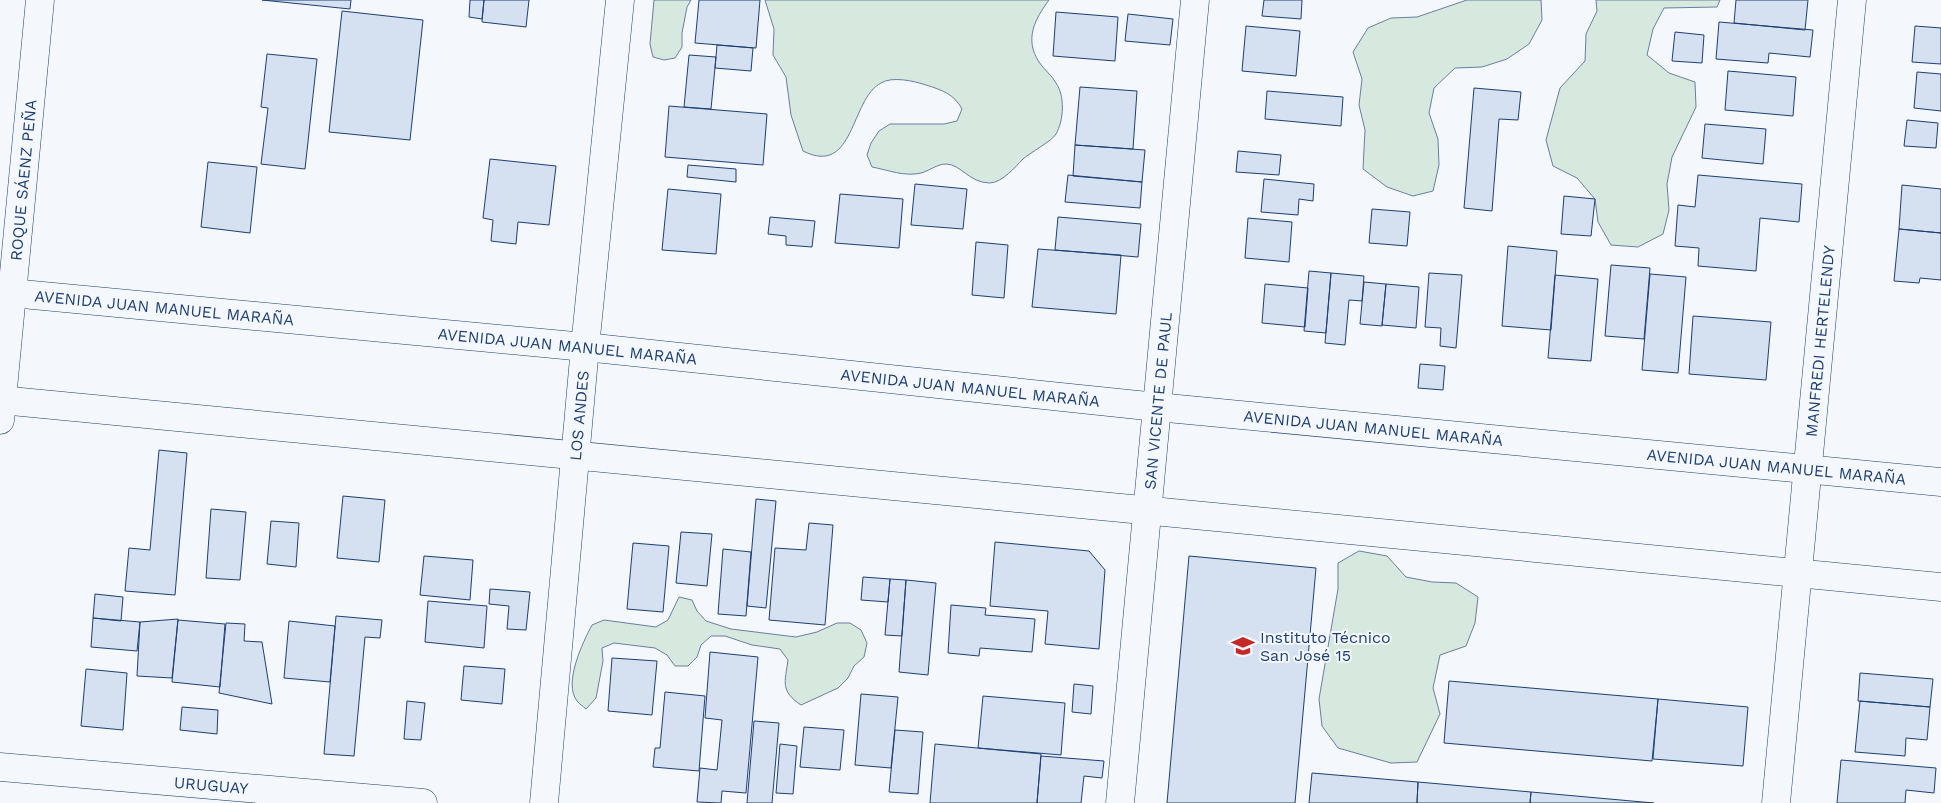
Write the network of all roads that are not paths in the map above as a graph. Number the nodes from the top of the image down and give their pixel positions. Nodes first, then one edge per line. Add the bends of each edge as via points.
1 (40, 0) edge
2 (620, 0) edge
3 (1195, 0) edge
4 (1852, 0) edge
5 (6, 293) edge
6 (585, 347) junction
7 (1, 407) edge
8 (1157, 407) junction
9 (575, 455) junction
10 (1808, 469) junction
11 (1941, 482) edge
12 (1147, 511) junction
13 (1798, 573) junction
14 (1941, 587) edge
15 (0, 767) edge
16 (423, 803) edge
17 (544, 803) edge
18 (1120, 803) edge
19 (1776, 803) edge

1 - 5 street, ROQUE SÁENZ PEÑA
2 - 6 street, LOS ANDES
3 - 8 street, SAN VICENTE DE PAUL
4 - 10 street, MANFREDI HERTELENDY
5 - 6 street, AVENIDA JUAN MANUEL MARAÑA
5 - 7 street, ROQUE SÁENZ PEÑA
6 - 8 street, AVENIDA JUAN MANUEL MARAÑA
6 - 9 street, LOS ANDES
7 - 9 street
8 - 10 street, AVENIDA JUAN MANUEL MARAÑA
8 - 12 street, SAN VICENTE DE PAUL
9 - 12 street
9 - 17 street, LOS ANDES
10 - 11 street, AVENIDA JUAN MANUEL MARAÑA
10 - 13 street, MANFREDI HERTELENDY
12 - 13 street
12 - 18 street, SAN VICENTE DE PAUL
13 - 14 street
13 - 19 street, MANFREDI HERTELENDY
15 - 16 street, URUGUAY

